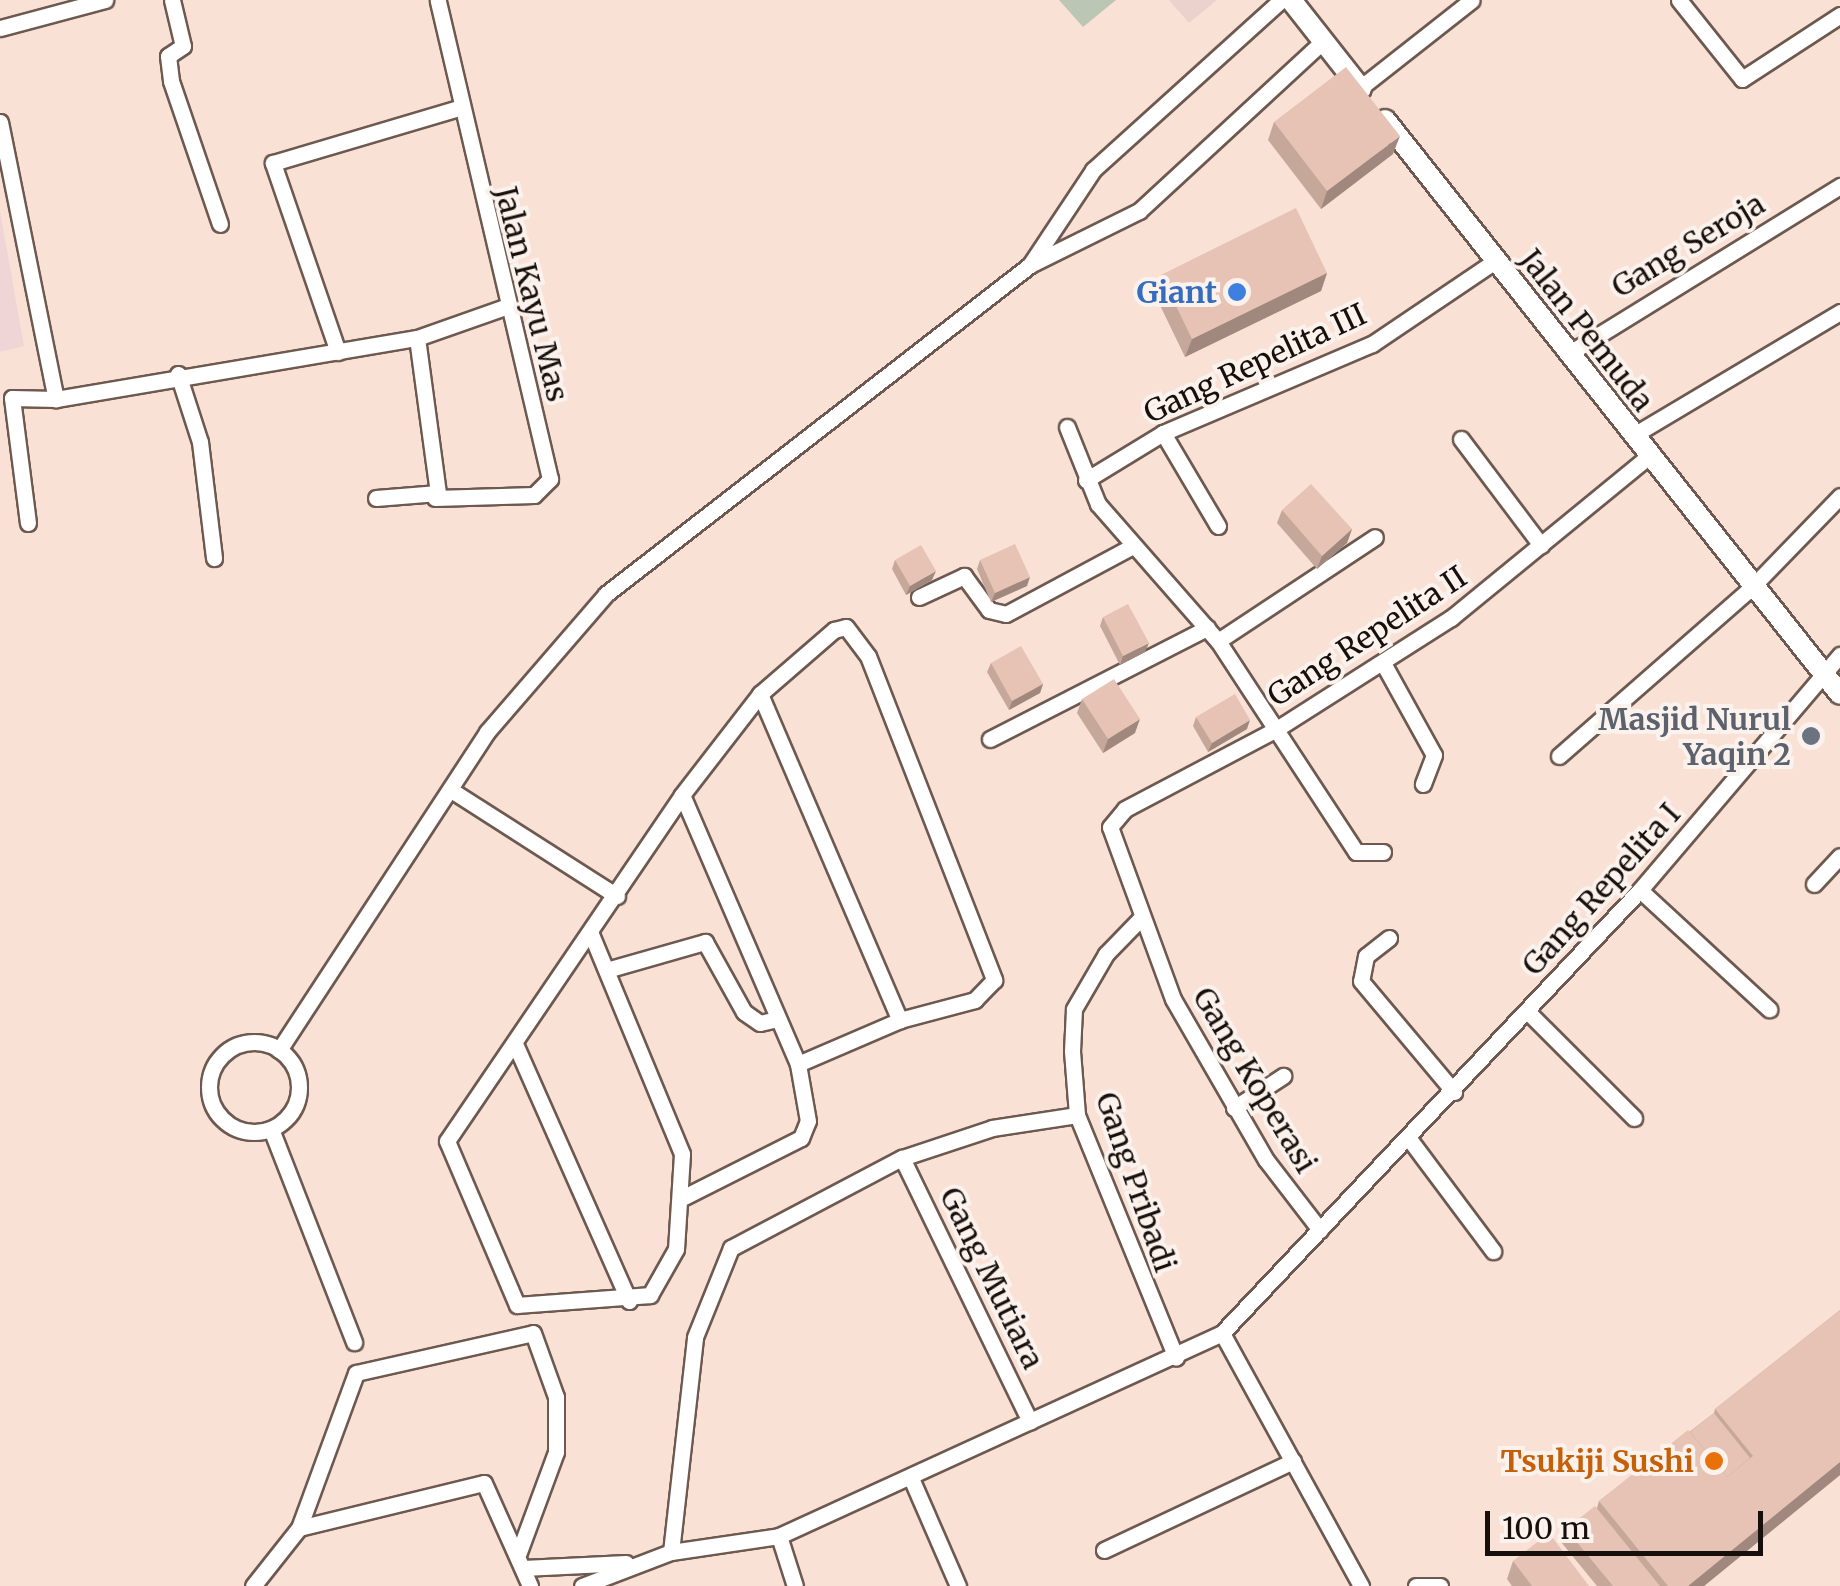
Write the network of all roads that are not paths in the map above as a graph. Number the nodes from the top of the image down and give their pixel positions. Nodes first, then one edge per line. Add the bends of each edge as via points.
1 (105, 0) edge
2 (172, 0) edge
3 (438, 0) edge
4 (1281, 0) edge
5 (1291, 0) edge
6 (1472, 0) edge
7 (1679, 0) edge
8 (1840, 15) edge
9 (0, 28) edge
10 (1324, 41) junction
11 (1360, 88) junction
12 (460, 108) junction
13 (0, 122) edge
14 (1840, 186) edge
15 (220, 224) dead end
16 (1495, 260) junction
17 (1030, 265) junction
18 (505, 307) junction
19 (1840, 312) edge
20 (418, 338) junction
21 (338, 352) junction
22 (1568, 354) junction
23 (178, 374) junction
24 (56, 399) junction
25 (1068, 427) dead end
26 (1162, 433) junction
27 (1632, 436) junction
28 (1462, 439) dead end
29 (1648, 457) junction
30 (1086, 480) junction
31 (1840, 496) edge
32 (376, 498) dead end
33 (435, 498) junction
34 (28, 523) dead end
35 (1218, 526) dead end
36 (1375, 537) dead end
37 (1541, 545) junction
38 (1131, 547) junction
39 (214, 558) dead end
40 (1751, 588) junction
41 (919, 597) dead end
42 (1212, 634) junction
43 (1840, 656) edge
44 (1383, 663) junction
45 (1824, 674) junction
46 (760, 694) junction
47 (1840, 694) edge
48 (1275, 730) junction
49 (990, 739) dead end
50 (1559, 756) dead end
51 (1423, 784) dead end
52 (451, 790) junction
53 (682, 795) junction
54 (1111, 840) joint
55 (1383, 852) dead end
56 (1840, 856) edge
57 (1814, 884) dead end
58 (1640, 890) junction
59 (617, 896) junction
60 (1140, 919) junction
61 (591, 934) junction
62 (1390, 938) dead end
63 (610, 969) junction
64 (1769, 1009) dead end
65 (1528, 1012) junction
66 (777, 1019) junction
67 (900, 1020) junction
68 (516, 1046) junction
69 (280, 1050) junction
70 (798, 1064) junction
71 (1283, 1076) dead end
72 (1454, 1092) junction
73 (1234, 1108) junction
74 (1077, 1115) junction
75 (1634, 1118) dead end
76 (270, 1129) junction
77 (1410, 1140) junction
78 (902, 1158) junction
79 (684, 1197) junction
80 (1320, 1230) junction
81 (1492, 1250) dead end
82 (630, 1301) junction
83 (1222, 1333) junction
84 (354, 1342) dead end
85 (1176, 1358) junction
86 (1030, 1422) junction
87 (1294, 1461) junction
88 (911, 1478) junction
89 (299, 1528) junction
90 (778, 1536) junction
91 (1104, 1550) dead end
92 (672, 1552) junction
93 (521, 1560) junction
94 (640, 1562) junction
95 (254, 1586) edge
96 (530, 1586) edge
97 (582, 1586) edge
98 (795, 1586) edge
99 (958, 1586) edge
100 (1361, 1586) edge
101 (1416, 1586) edge
102 (1440, 1586) edge

1 - 9 street
2 - 15 street via 182,46 168,56 171,81
3 - 12 street, Jalan Kayu Mas
4 - 17 street via 1093,170
5 - 10 main road, Jalan Pemuda
6 - 11 street
7 - 8 street via 1742,78
10 - 11 main road, Jalan Pemuda
10 - 17 street via 1138,211
11 - 16 main road, Jalan Pemuda
12 - 18 street, Jalan Kayu Mas
12 - 21 street via 273,163
13 - 24 street
14 - 22 street, Gang Seroja
16 - 22 main road, Jalan Pemuda
16 - 26 street, Gang Repelita III via 1372,344
17 - 52 street via 606,594 537,667
18 - 20 street
18 - 33 street, Jalan Kayu Mas via 549,485 534,495
19 - 27 street
20 - 21 street
20 - 33 street via 433,416
21 - 23 street
22 - 27 main road, Jalan Pemuda
23 - 24 street
23 - 39 street via 200,442
24 - 34 street via 24,391 12,398
25 - 30 street
26 - 30 street, Gang Repelita III
26 - 35 street
27 - 29 main road, Jalan Pemuda
28 - 37 street
29 - 37 street, Gang Repelita II
29 - 40 main road, Jalan Pemuda
30 - 38 street
31 - 40 street
32 - 33 street
36 - 42 street
37 - 44 street, Gang Repelita II
38 - 41 street via 1006,614 989,610 964,576
38 - 42 street
40 - 45 main road, Jalan Pemuda
40 - 50 street
42 - 48 street
42 - 49 street
43 - 45 street, Gang Repelita I
44 - 48 street, Gang Repelita II
44 - 51 street via 1434,756
45 - 47 main road, Jalan Pemuda
45 - 58 street, Gang Repelita I
46 - 53 street
46 - 67 street
46 - 67 street via 834,630 846,627 868,656 994,980 976,1000
48 - 54 street, Gang Repelita II via 1126,809
48 - 55 street via 1356,852
52 - 59 street
52 - 69 street
53 - 59 street
53 - 66 street via 740,912
54 - 60 street, Gang Koperasi
56 - 57 street
58 - 64 street
58 - 65 street, Gang Repelita I
59 - 61 street
60 - 73 street, Gang Koperasi
60 - 74 street, Gang Pribadi via 1106,954 1074,1009
61 - 63 street
61 - 68 street
62 - 72 street via 1366,956 1361,982
63 - 66 street via 705,942 744,1012 760,1023
63 - 79 street via 682,1154
65 - 72 street, Gang Repelita I
65 - 75 street
66 - 70 street
67 - 70 street
68 - 82 street
68 - 82 street via 447,1142 502,1287 517,1305
69 - 76 street via 294,1066 298,1098
69 - 76 street via 238,1044 210,1076 220,1116 251,1132
70 - 79 street via 808,1121 801,1138
71 - 73 street
72 - 77 street, Gang Repelita I
73 - 80 street, Gang Koperasi
74 - 78 street
74 - 85 street, Gang Pribadi
76 - 84 street
77 - 80 street, Gang Repelita I
77 - 81 street
78 - 86 street, Gang Mutiara
78 - 92 street via 743,1241 723,1261 695,1337
79 - 82 street via 659,1288
80 - 83 street, Gang Repelita I
83 - 85 street, Gang Repelita I
83 - 87 street
85 - 86 street, Gang Repelita I
86 - 88 street, Gang Repelita I
87 - 91 street
87 - 100 street
88 - 90 street, Gang Repelita I
88 - 99 street
89 - 93 street via 477,1482 492,1492
89 - 93 street via 347,1382 366,1364 533,1333 556,1397 556,1452
89 - 95 street
90 - 92 street, Gang Repelita I
90 - 98 street
92 - 94 street, Gang Repelita I
93 - 94 street
93 - 96 street
94 - 97 street
101 - 102 street

